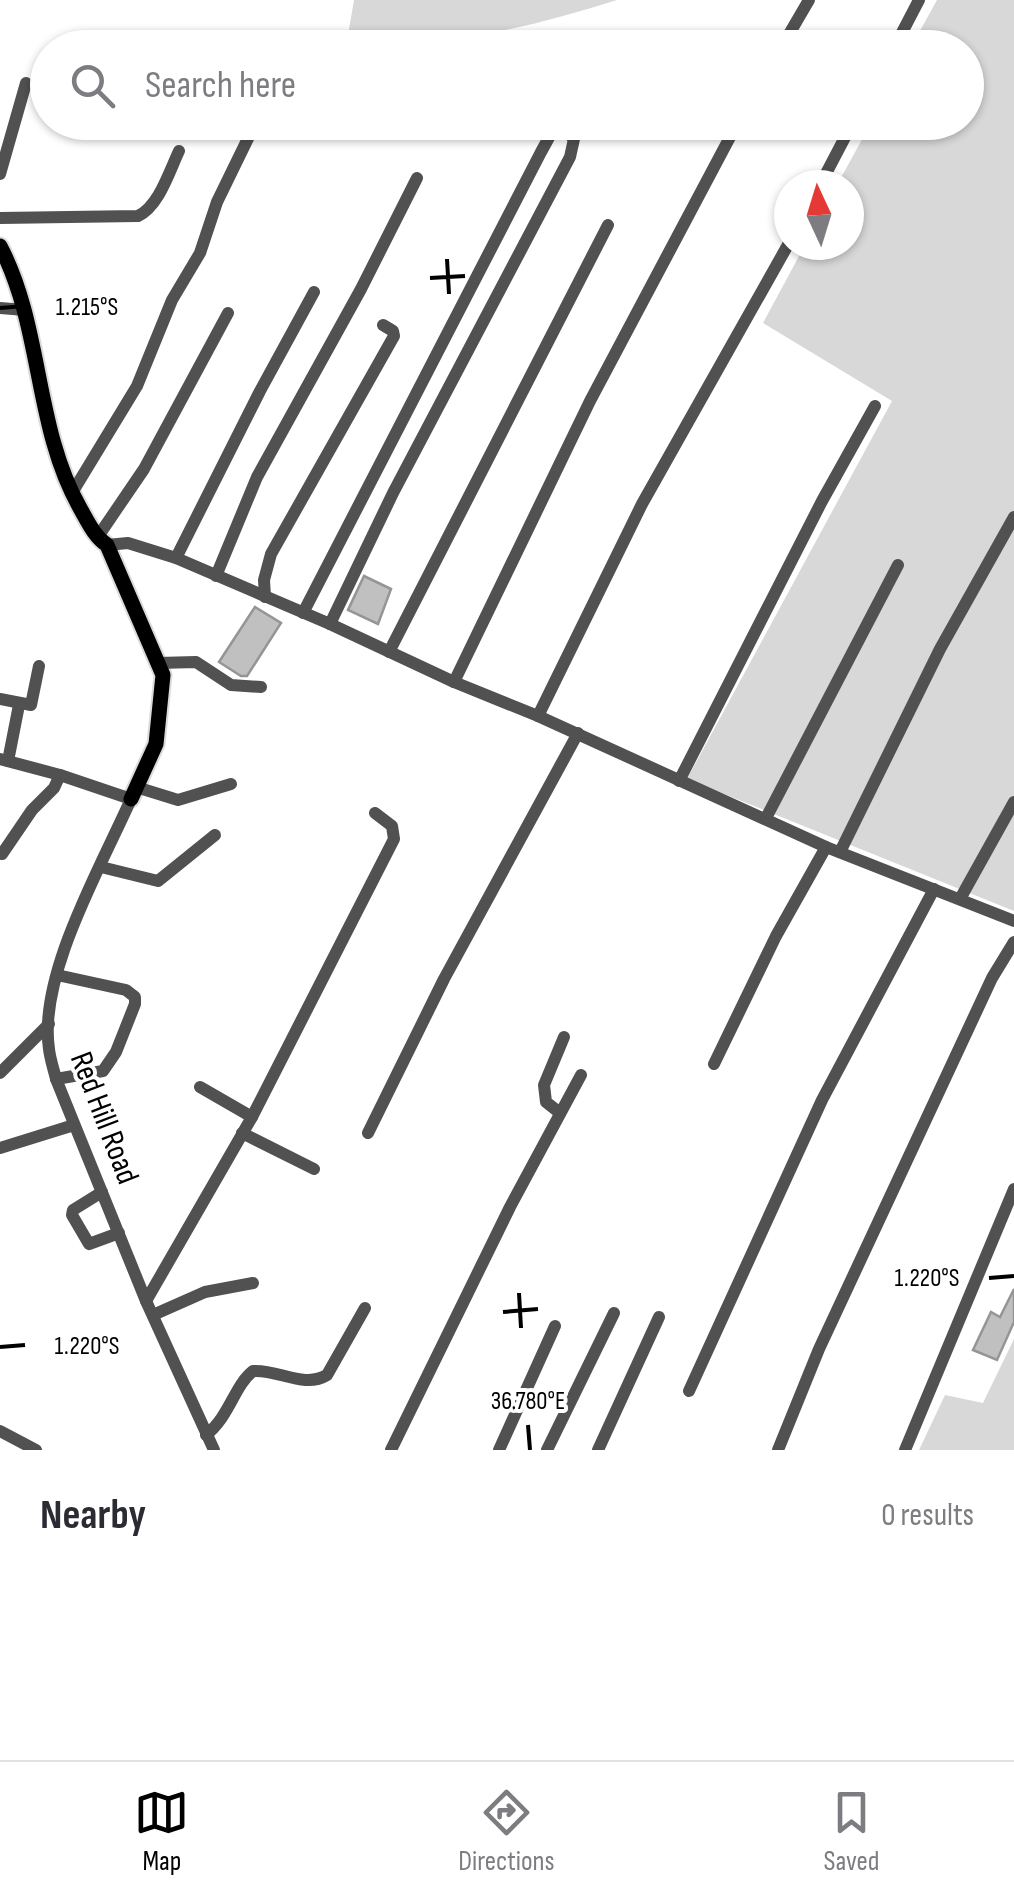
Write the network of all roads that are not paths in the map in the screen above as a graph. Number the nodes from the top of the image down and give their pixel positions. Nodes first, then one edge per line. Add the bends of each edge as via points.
1 (810, 0) edge
2 (919, 0) edge
3 (792, 30) edge
4 (903, 30) edge
5 (26, 83) dead end
6 (247, 140) edge
7 (548, 140) edge
8 (574, 140) edge
9 (728, 140) edge
10 (844, 140) edge
11 (179, 151) dead end
12 (828, 170) edge
13 (0, 174) edge
14 (417, 178) dead end
15 (0, 218) edge
16 (608, 225) dead end
17 (0, 246) edge
18 (779, 260) edge
19 (314, 292) dead end
20 (0, 308) edge
21 (25, 310) junction
22 (228, 313) dead end
23 (383, 324) dead end
24 (875, 406) dead end
25 (72, 493) junction
26 (1014, 517) edge
27 (102, 542) junction
28 (176, 558) junction
29 (898, 564) dead end
30 (216, 576) junction
31 (264, 597) junction
32 (303, 613) junction
33 (330, 624) junction
34 (389, 652) junction
35 (158, 663) junction
36 (39, 666) dead end
37 (454, 682) junction
38 (261, 688) dead end
39 (0, 699) edge
40 (19, 706) junction
41 (538, 716) junction
42 (578, 734) junction
43 (4, 760) edge
44 (60, 775) junction
45 (679, 781) junction
46 (230, 784) dead end
47 (134, 793) junction
48 (1014, 802) edge
49 (375, 813) dead end
50 (766, 818) junction
51 (215, 835) dead end
52 (833, 850) junction
53 (2, 854) edge
54 (101, 867) junction
55 (934, 889) junction
56 (960, 899) junction
57 (1014, 920) edge
58 (1014, 942) edge
59 (57, 975) junction
60 (49, 1024) junction
61 (564, 1038) dead end
62 (714, 1064) dead end
63 (0, 1072) edge
64 (581, 1075) dead end
65 (56, 1080) junction
66 (200, 1088) dead end
67 (560, 1112) junction
68 (252, 1116) junction
69 (74, 1126) junction
70 (368, 1132) dead end
71 (242, 1133) junction
72 (0, 1148) edge
73 (314, 1169) dead end
74 (1014, 1190) edge
75 (102, 1192) junction
76 (119, 1233) junction
77 (253, 1283) dead end
78 (146, 1301) junction
79 (366, 1308) dead end
80 (614, 1313) dead end
81 (153, 1315) junction
82 (659, 1317) dead end
83 (555, 1326) dead end
84 (689, 1391) dead end
85 (0, 1432) edge
86 (206, 1435) junction
87 (36, 1450) edge
88 (214, 1450) edge
89 (392, 1450) edge
90 (498, 1450) edge
91 (547, 1450) edge
92 (598, 1450) edge
93 (778, 1450) edge
94 (905, 1450) edge

1 - 3 street
2 - 4 street
5 - 13 street
6 - 25 street via 136,386
7 - 32 street
8 - 33 street
9 - 37 street via 590,401
10 - 12 street
11 - 15 street via 154,201 138,216
14 - 30 street via 257,477
16 - 34 street
17 - 21 main road
18 - 41 street via 642,504
19 - 28 street
20 - 21 street
21 - 25 main road via 54,448
22 - 27 street
23 - 31 street via 394,336 271,554
24 - 45 street
25 - 27 main road
26 - 52 street
27 - 28 street
27 - 35 main road
28 - 30 street
29 - 50 street
30 - 31 street
31 - 32 street
32 - 33 street
33 - 34 street
34 - 37 street
35 - 38 street via 196,662 230,685
35 - 47 main road via 156,744
36 - 40 street via 33,701
37 - 41 street
39 - 40 street
40 - 43 street
41 - 42 street
42 - 45 street
42 - 70 street
43 - 44 street
44 - 47 street
44 - 53 street
45 - 50 street
46 - 47 street via 178,800
47 - 54 street, Red Hill Road
48 - 56 street
49 - 68 street via 392,826 394,838
50 - 52 street
51 - 54 street via 158,881
52 - 55 street
52 - 62 street via 776,936
54 - 59 street, Red Hill Road
55 - 56 street
55 - 84 street via 822,1100
56 - 57 street
58 - 93 street via 819,1349
59 - 60 street, Red Hill Road
59 - 65 street via 132,992 135,1004 107,1067
60 - 63 street
60 - 65 street, Red Hill Road
61 - 67 street via 544,1085 546,1102
64 - 67 street
65 - 69 street, Red Hill Road
66 - 68 street
67 - 89 street
68 - 71 street
69 - 72 street
69 - 75 street, Red Hill Road
71 - 73 street
71 - 78 street
74 - 94 street
75 - 76 street, Red Hill Road
75 - 76 street via 72,1215 89,1244
76 - 78 street, Red Hill Road
77 - 81 street via 206,1292
78 - 81 street, Red Hill Road
79 - 86 street via 327,1374 305,1380 253,1372
80 - 91 street
81 - 86 street, Red Hill Road
82 - 92 street
83 - 90 street
85 - 87 street
86 - 88 street, Red Hill Road

